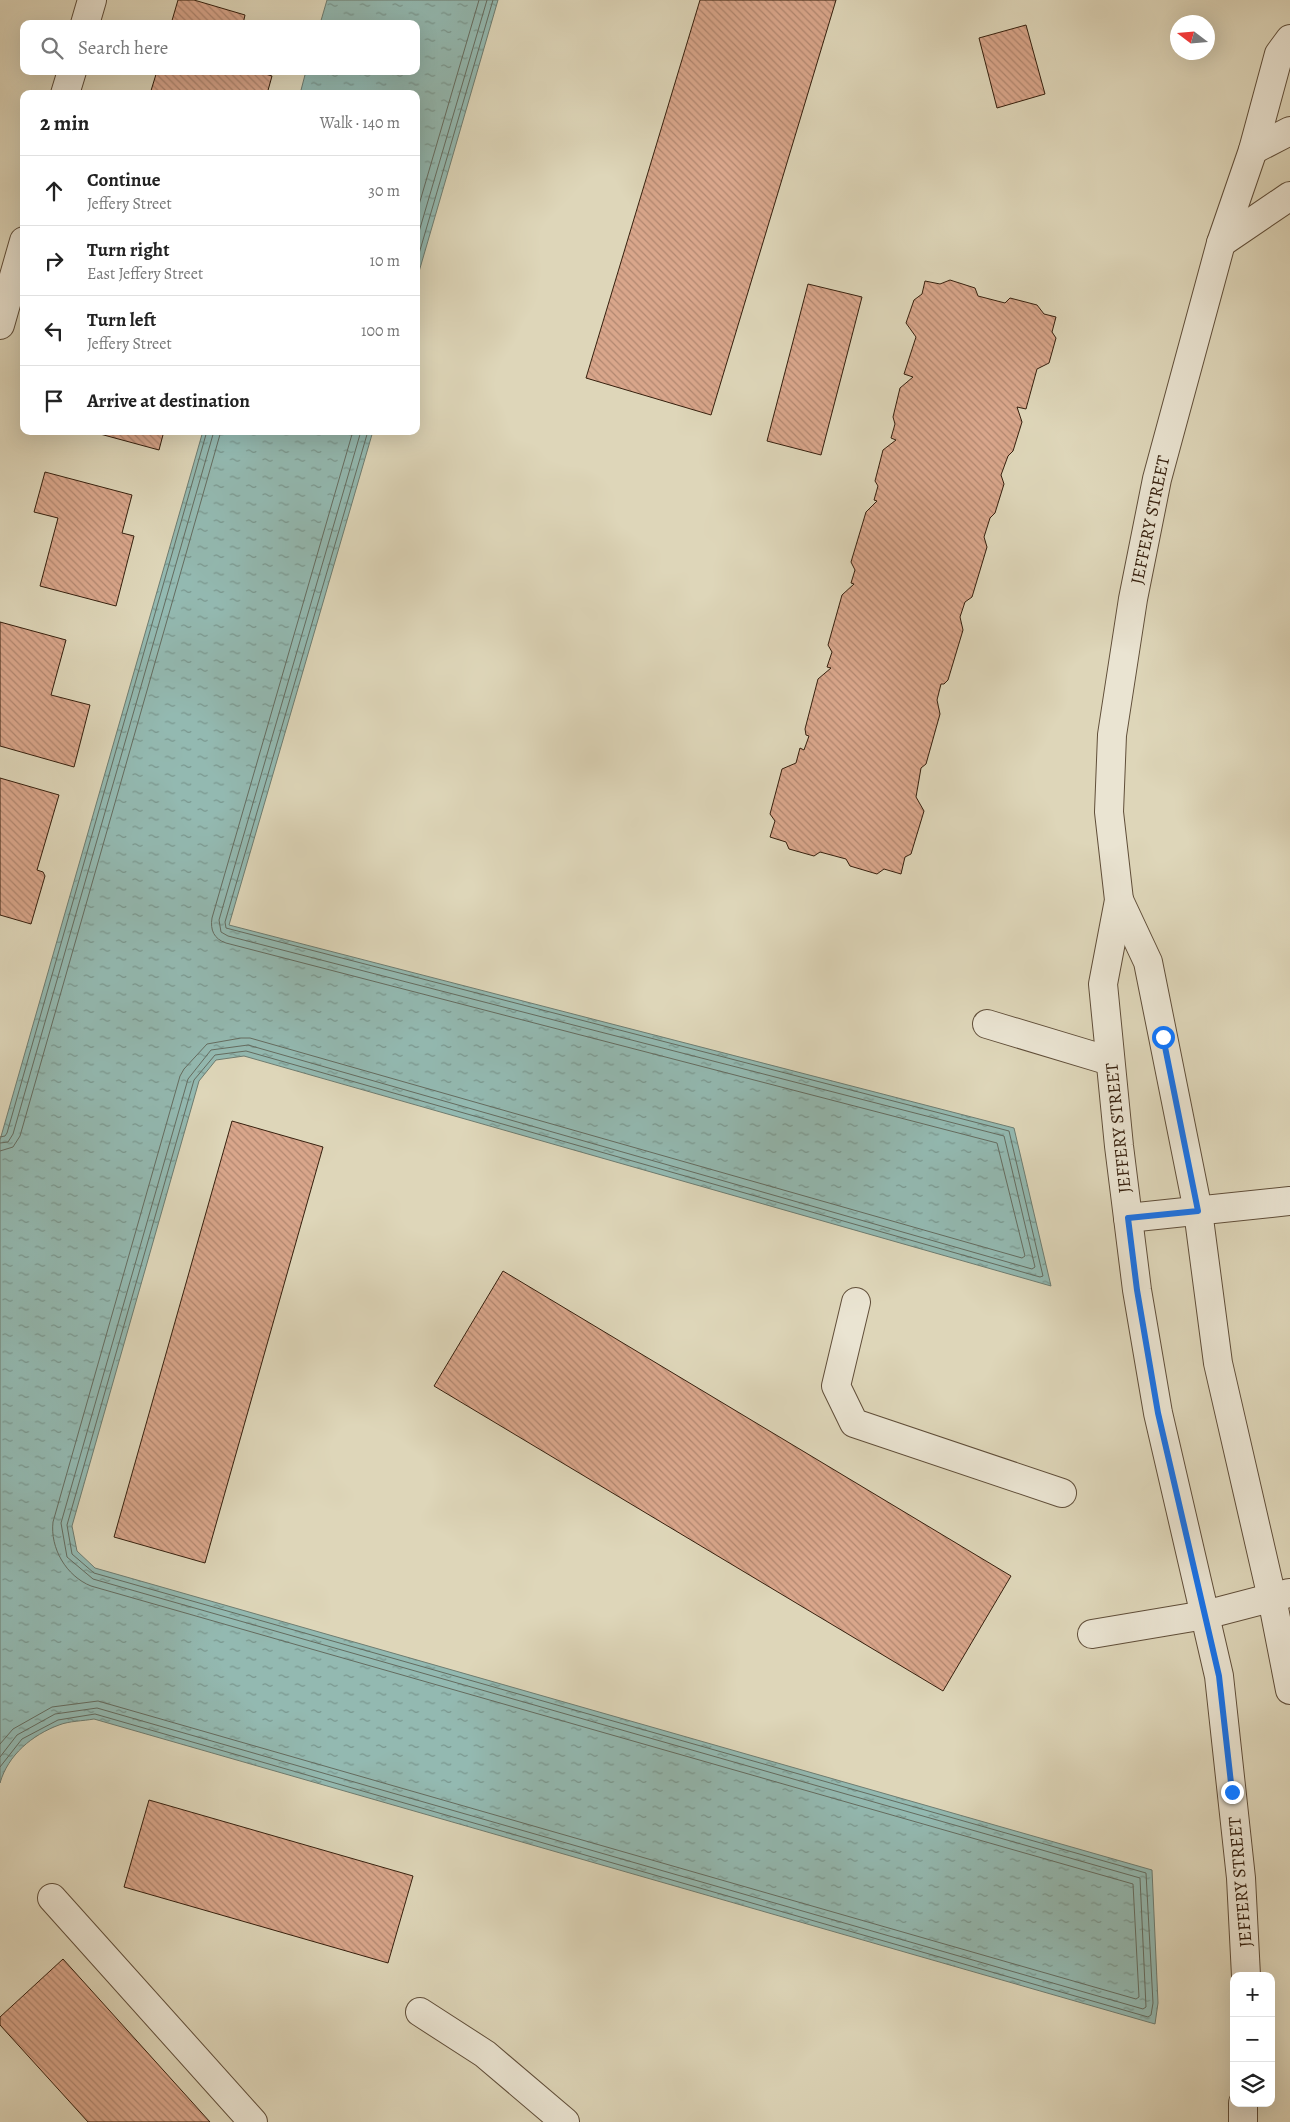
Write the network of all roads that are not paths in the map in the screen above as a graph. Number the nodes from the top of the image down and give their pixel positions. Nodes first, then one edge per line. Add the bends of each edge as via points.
1 (92, 0) edge
2 (86, 20) edge
3 (1290, 39) edge
4 (71, 75) edge
5 (66, 90) edge
6 (1290, 131) edge
7 (1253, 150) junction
8 (1290, 196) edge
9 (1221, 243) junction
10 (20, 255) edge
11 (0, 325) edge
12 (1118, 900) junction
13 (987, 1024) dead end
14 (1110, 1061) junction
15 (1290, 1201) edge
16 (1198, 1211) junction
17 (1128, 1218) junction
18 (856, 1302) dead end
19 (1062, 1493) dead end
20 (1281, 1595) edge
21 (1205, 1615) junction
22 (1092, 1634) dead end
23 (1290, 1690) edge
24 (52, 1898) dead end
25 (1246, 1972) edge
26 (420, 2012) dead end
27 (1243, 2107) edge
28 (252, 2122) edge
29 (565, 2122) edge
30 (1243, 2122) edge

1 - 2 street
3 - 7 street, JEFFERY STREET via 1279,54
4 - 5 street
6 - 7 street
7 - 9 street, JEFFERY STREET
8 - 9 street
9 - 12 street, JEFFERY STREET via 1157,479 1133,599 1114,725 1110,812
10 - 11 street
12 - 14 street, JEFFERY STREET via 1103,984
12 - 16 street, JEFFERY STREET via 1148,962
13 - 14 street
14 - 17 street, JEFFERY STREET
15 - 16 street
16 - 17 street
16 - 20 street, JEFFERY STREET via 1218,1363
17 - 21 street, JEFFERY STREET via 1158,1413
18 - 19 street via 836,1386 854,1423
20 - 21 street
20 - 23 street, JEFFERY STREET
21 - 22 street
21 - 25 street, JEFFERY STREET via 1219,1676 1241,1878
24 - 28 street
26 - 29 street via 485,2054
27 - 30 street

